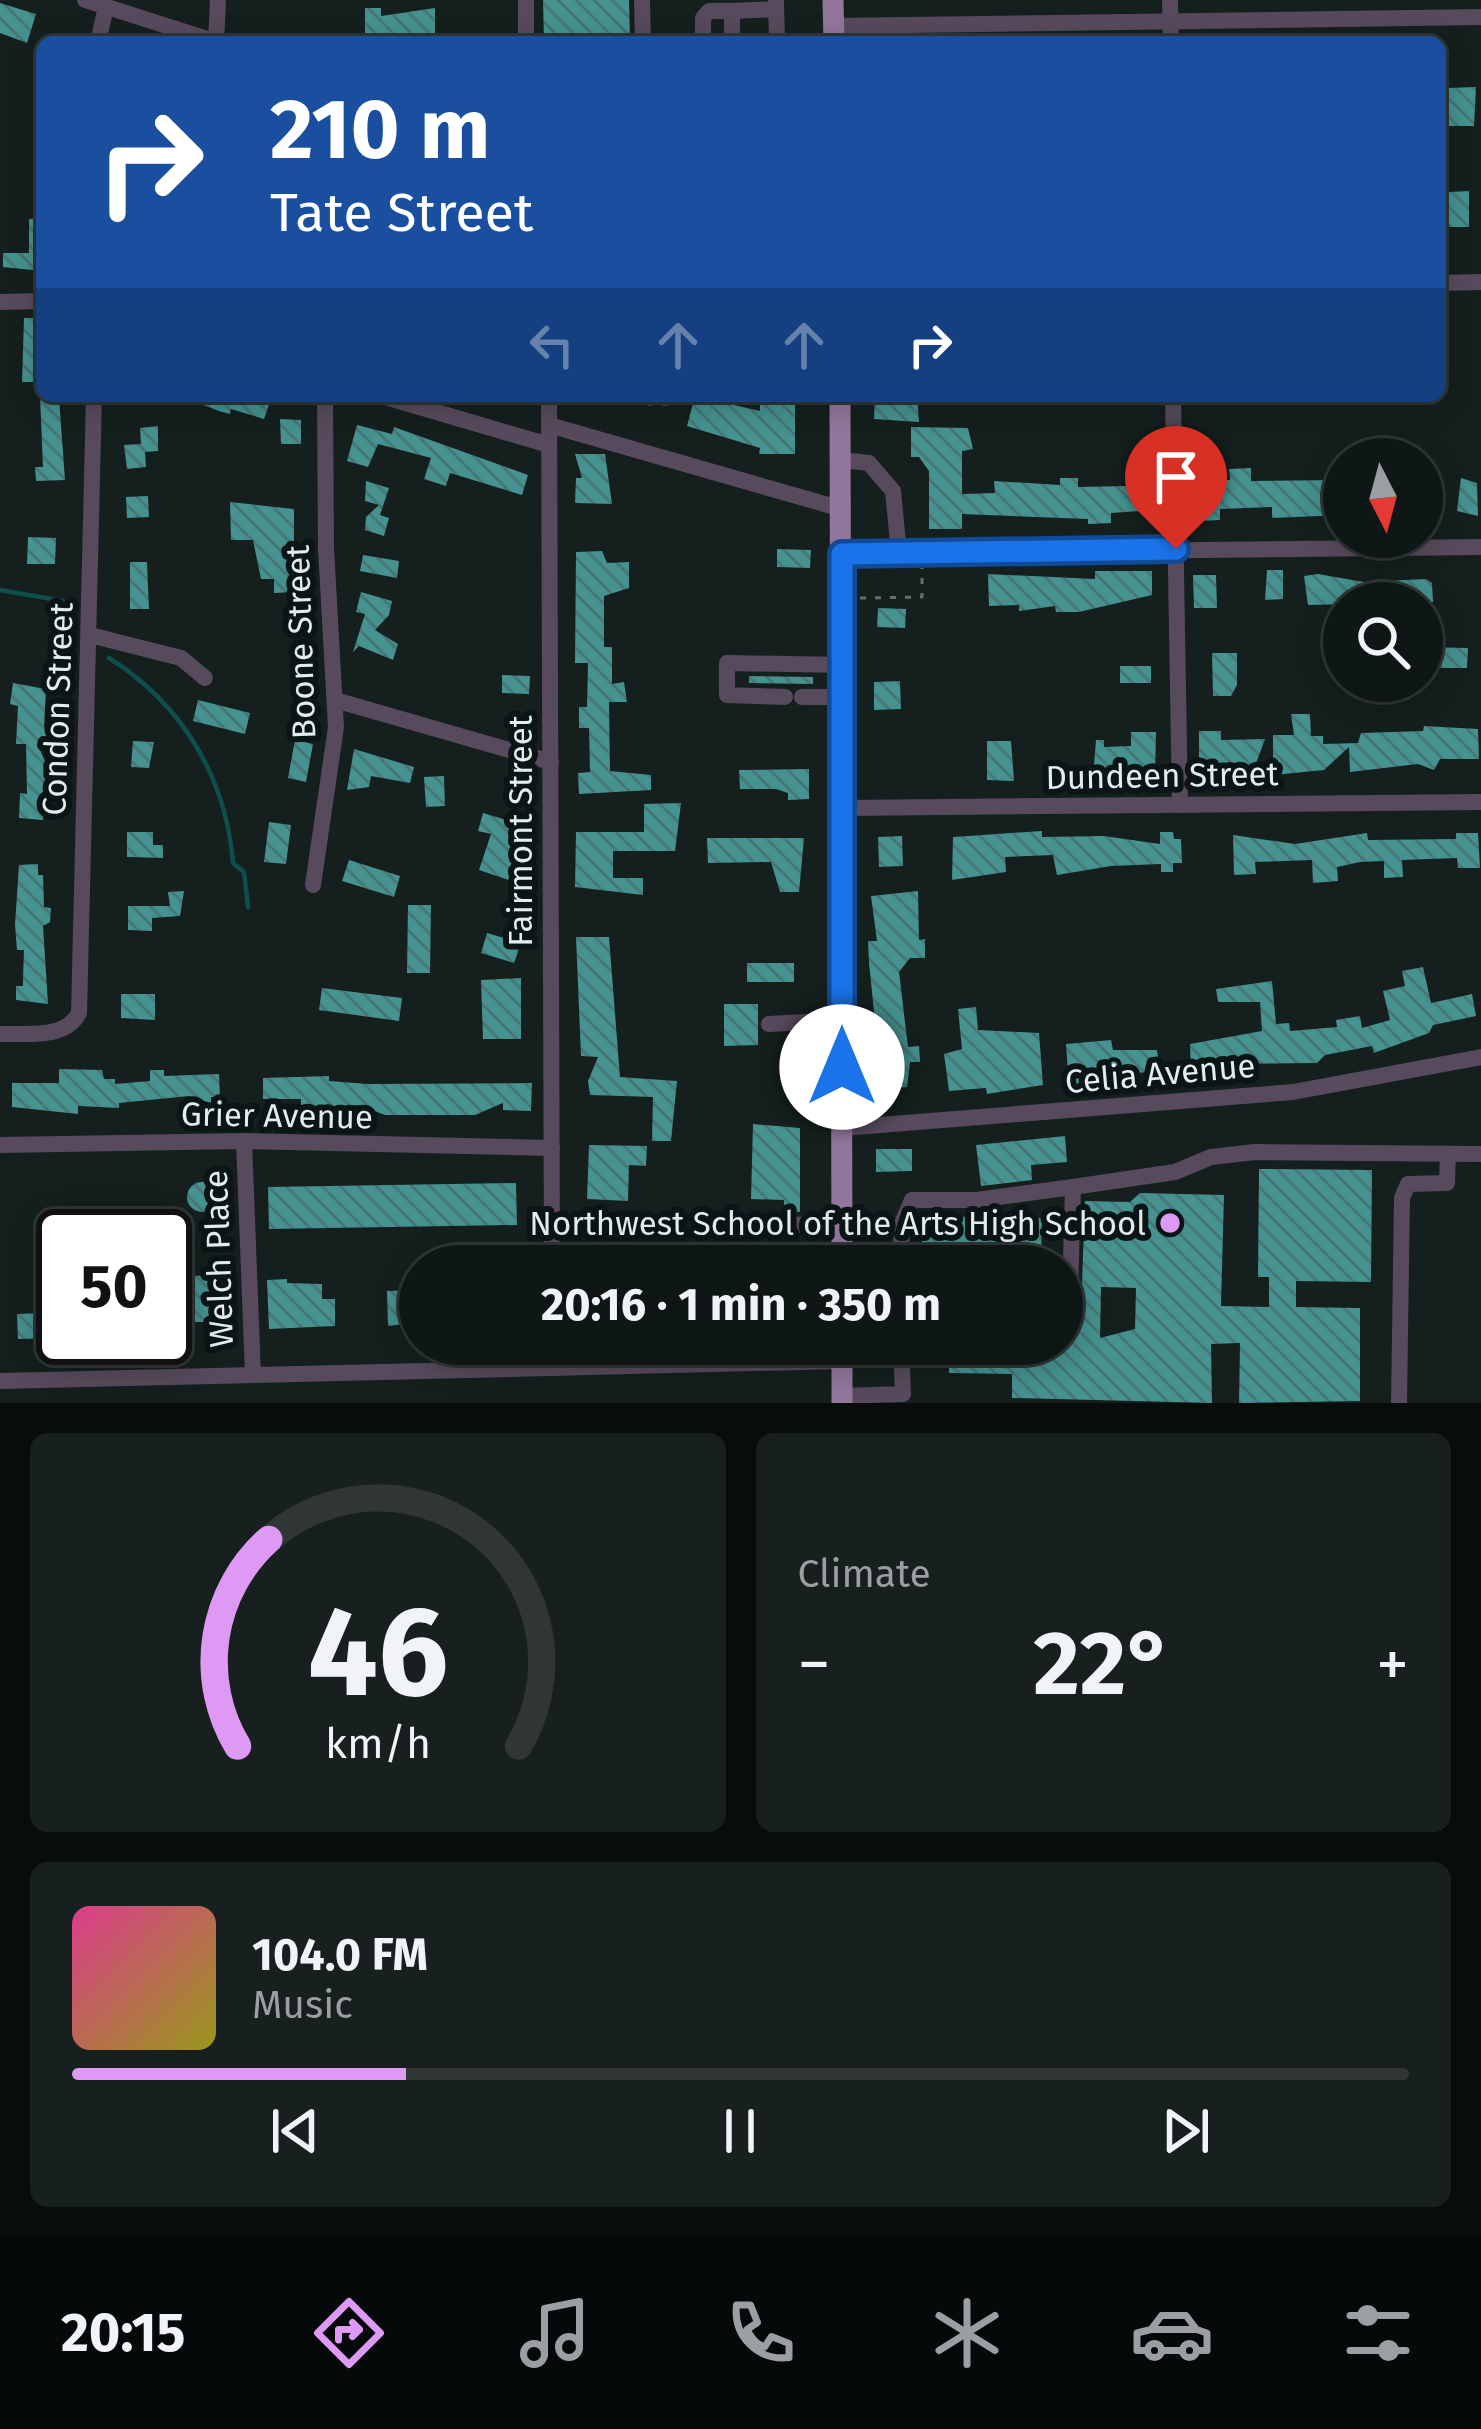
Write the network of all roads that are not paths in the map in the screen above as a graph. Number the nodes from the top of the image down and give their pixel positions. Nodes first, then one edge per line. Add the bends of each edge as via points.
1 (86, 0) edge
2 (218, 0) edge
3 (526, 0) edge
4 (642, 0) edge
5 (833, 0) edge
6 (1169, 0) edge
7 (776, 5) edge
8 (106, 7) junction
9 (732, 11) junction
10 (1481, 17) edge
11 (1171, 33) edge
12 (834, 34) edge
13 (915, 34) edge
14 (99, 36) edge
15 (198, 36) edge
16 (217, 36) edge
17 (526, 36) edge
18 (643, 36) edge
19 (704, 36) edge
20 (732, 36) edge
21 (777, 36) edge
22 (1481, 282) edge
23 (1446, 283) edge
24 (36, 301) edge
25 (0, 302) edge
26 (94, 402) edge
27 (325, 402) edge
28 (402, 402) edge
29 (549, 402) edge
30 (840, 402) edge
31 (1173, 402) edge
32 (549, 425) junction
33 (549, 445) junction
34 (842, 460) junction
35 (842, 509) junction
36 (1481, 548) edge
37 (1176, 549) junction
38 (899, 553) junction
39 (842, 554) junction
40 (90, 635) junction
41 (842, 664) junction
42 (205, 678) dead end
43 (842, 697) junction
44 (335, 700) junction
45 (550, 762) junction
46 (1481, 802) edge
47 (1180, 805) junction
48 (843, 808) junction
49 (313, 885) dead end
50 (842, 1020) junction
51 (769, 1024) dead end
52 (0, 1034) edge
53 (1481, 1059) edge
54 (842, 1128) junction
55 (244, 1141) junction
56 (0, 1145) edge
57 (552, 1148) junction
58 (1448, 1154) junction
59 (1481, 1154) edge
60 (1072, 1187) junction
61 (722, 1224) dead end
62 (842, 1225) junction
63 (552, 1245) edge
64 (842, 1245) edge
65 (901, 1245) edge
66 (1071, 1245) edge
67 (555, 1365) edge
68 (612, 1365) edge
69 (842, 1365) edge
70 (902, 1365) edge
71 (555, 1368) junction
72 (254, 1375) junction
73 (0, 1381) edge
74 (842, 1400) edge
75 (1399, 1403) edge

1 - 8 street
2 - 16 street
3 - 17 street
4 - 18 street
5 - 12 main road
6 - 11 street
7 - 9 street
7 - 21 street
8 - 14 street
8 - 15 street
9 - 19 street via 706,14
9 - 20 street
10 - 11 street
11 - 13 street
12 - 13 street
22 - 23 street
24 - 25 street
26 - 40 street, Condon Street
27 - 44 street, Boone Street
28 - 33 street
29 - 32 street, Fairmont Street
30 - 34 main road
31 - 37 street
32 - 33 street, Fairmont Street
32 - 35 street
33 - 45 street, Fairmont Street
34 - 35 main road
34 - 38 street via 869,463 893,491
35 - 39 main road
36 - 37 street
37 - 38 street
37 - 47 street
38 - 39 street
39 - 41 main road
40 - 42 street via 181,658
40 - 52 street, Condon Street via 74,1022 45,1033
41 - 43 main road
41 - 43 street via 727,663 727,695
43 - 48 main road
44 - 45 street
44 - 49 street, Boone Street
45 - 57 street, Fairmont Street
46 - 47 street, Dundeen Street
47 - 48 street, Dundeen Street
48 - 50 main road
50 - 51 street
50 - 54 main road
53 - 54 street, Celia Avenue via 1293,1092
54 - 62 main road
55 - 56 street, Grier Avenue
55 - 57 street, Grier Avenue
55 - 72 street, Welch Place
57 - 63 street, Fairmont Street
58 - 59 street
58 - 60 street via 1255,1152
58 - 75 street via 1447,1183 1408,1184 1402,1198
60 - 65 street via 912,1200
60 - 66 street
61 - 62 street
62 - 64 main road
67 - 71 street
68 - 71 street
69 - 74 main road
70 - 74 street via 903,1394
71 - 72 street
72 - 73 street

